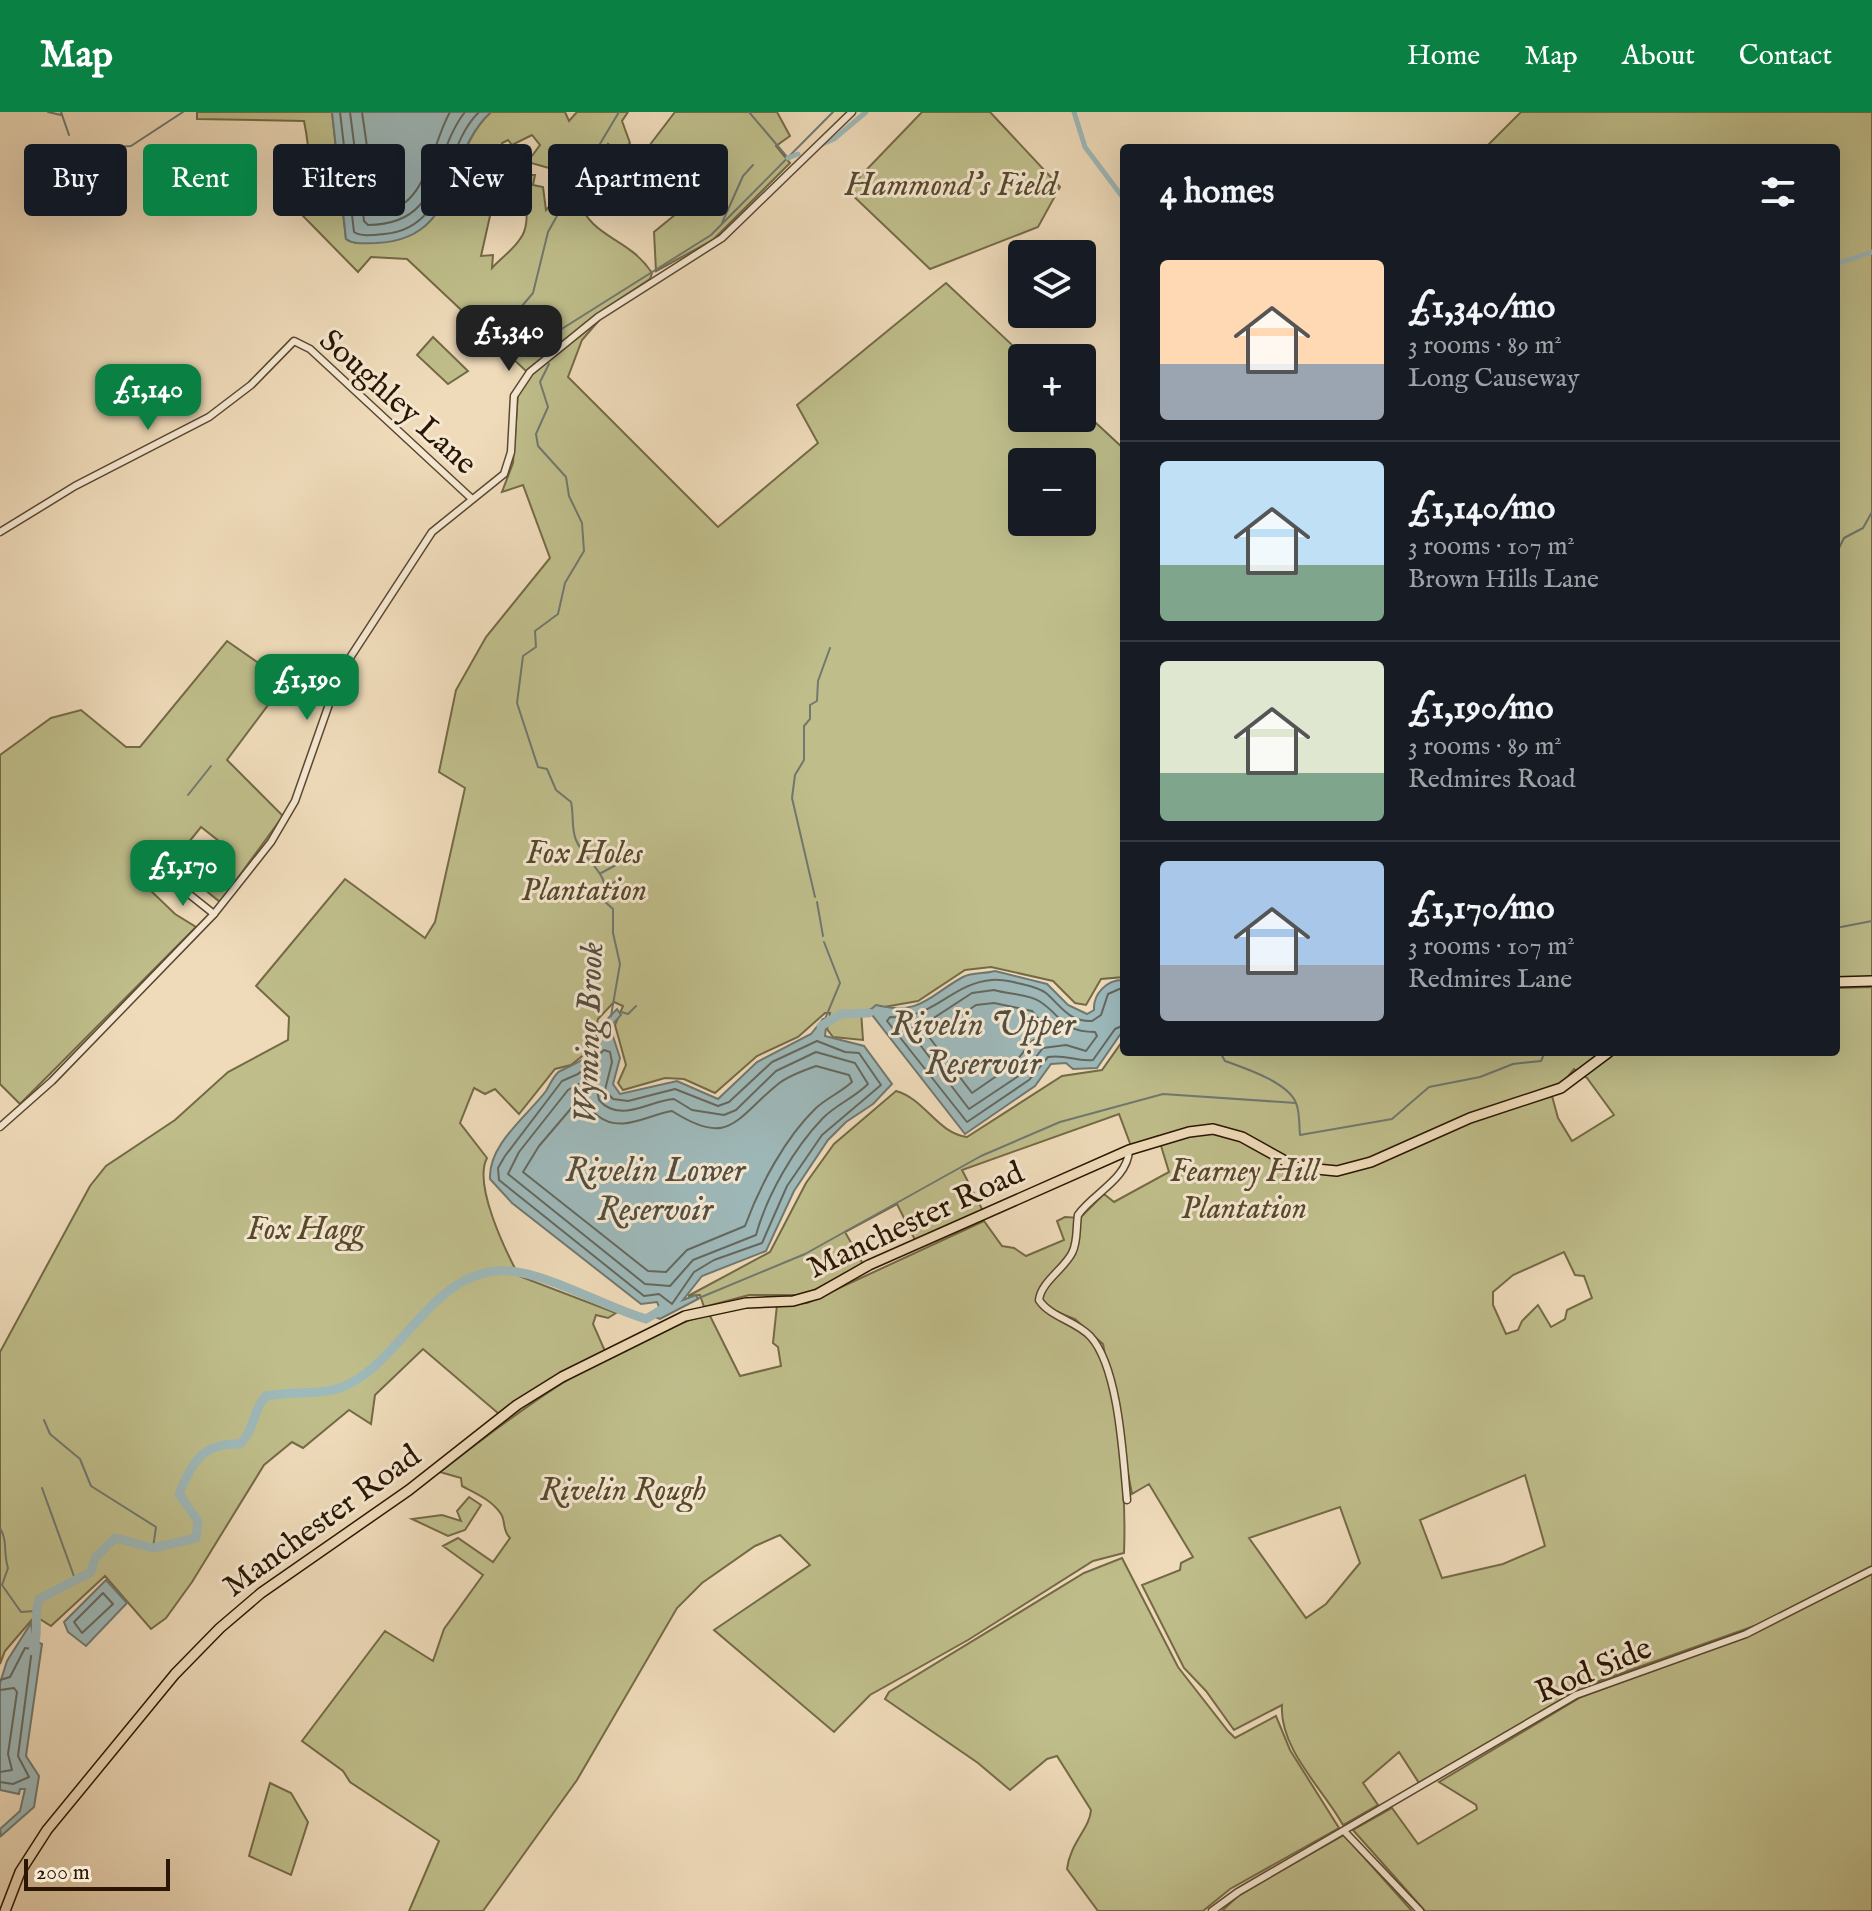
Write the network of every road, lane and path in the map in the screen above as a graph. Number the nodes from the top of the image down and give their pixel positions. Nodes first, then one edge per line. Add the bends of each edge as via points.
1 (852, 112) edge
2 (472, 499) junction
3 (0, 532) edge
4 (191, 846) dead end
5 (206, 857) junction
6 (218, 867) dead end
7 (170, 879) dead end
8 (181, 888) junction
9 (214, 914) junction
10 (1872, 981) edge
11 (1840, 982) edge
12 (1604, 1056) edge
13 (0, 1127) edge
14 (1129, 1150) junction
15 (1127, 1500) dead end
16 (1872, 1570) edge
17 (1344, 1831) junction
18 (5, 1911) edge
19 (1212, 1911) edge
20 (1420, 1911) edge

1 - 2 street via 722,238 610,308 530,372 514,396 507,469
2 - 3 street, Soughley Lane via 310,349 294,341 251,385 209,417 75,486
2 - 9 street via 428,536 344,666 292,809
4 - 5 street
5 - 6 street
5 - 8 street
7 - 8 street
8 - 9 street
9 - 13 street via 52,1081
10 - 11 main road
12 - 14 main road, Manchester Road via 1561,1088 1337,1171 1296,1167 1242,1137 1213,1129
14 - 15 street via 1105,1189 1081,1210 1075,1248 1039,1300 1090,1336 1102,1356 1111,1384
14 - 18 main road, Manchester Road via 869,1265 818,1294 685,1316 537,1392 220,1628 167,1683 47,1830 20,1872
16 - 17 street, Rod Side via 1746,1634 1576,1695
17 - 19 street, Rod Side
17 - 20 street

